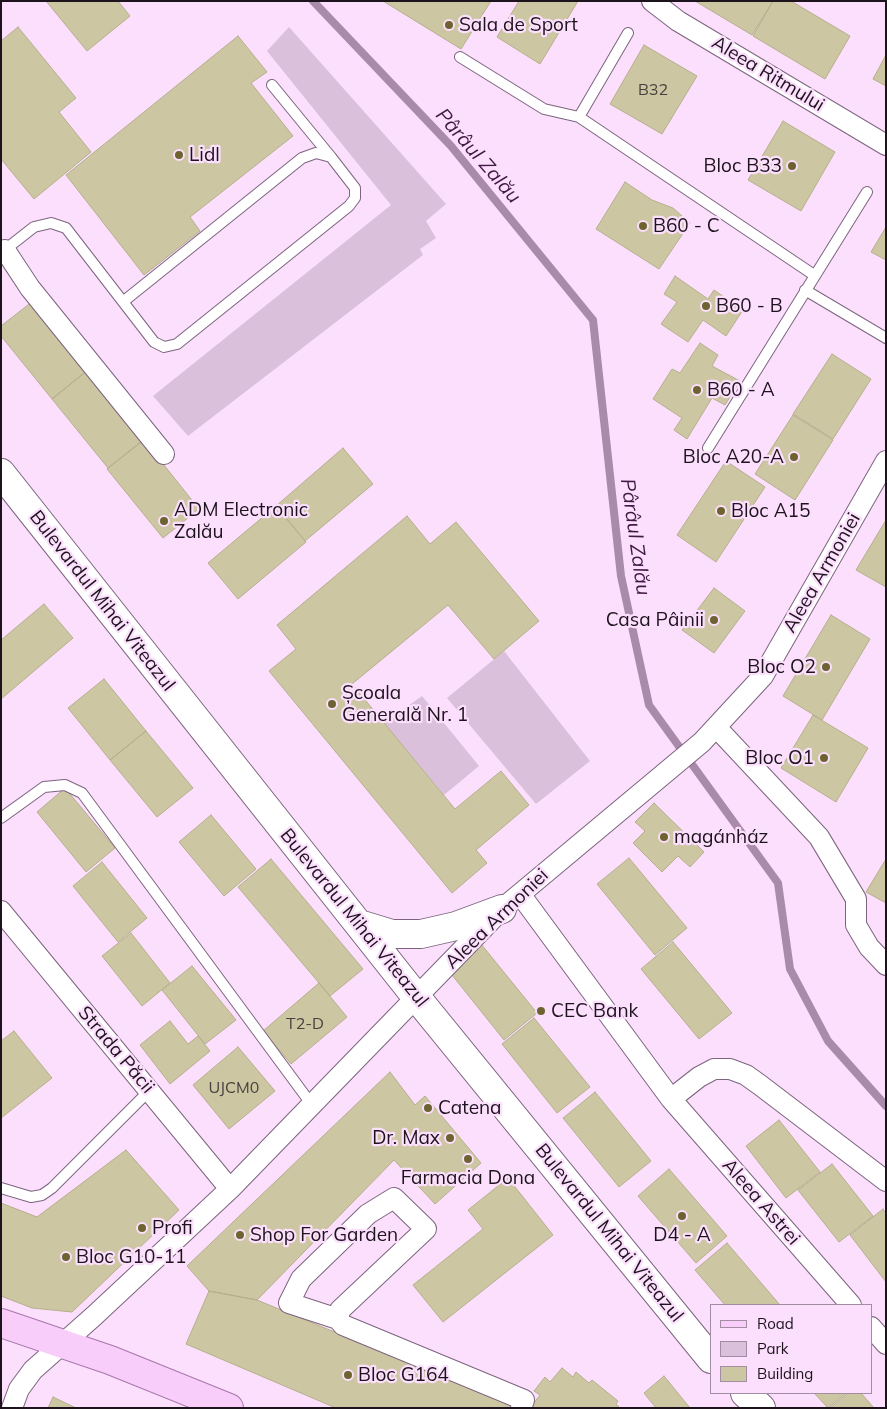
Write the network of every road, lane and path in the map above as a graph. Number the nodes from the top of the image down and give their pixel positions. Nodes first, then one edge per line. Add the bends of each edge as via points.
1 (652, 1) edge
2 (628, 33) dead end
3 (460, 57) dead end
4 (272, 85) dead end
5 (578, 117) junction
6 (886, 145) edge
7 (331, 157) junction
8 (866, 192) dead end
9 (3, 247) edge
10 (814, 275) junction
11 (805, 290) junction
12 (124, 301) junction
13 (886, 338) edge
14 (708, 448) dead end
15 (164, 454) dead end
16 (886, 461) edge
17 (1, 473) edge
18 (716, 727) junction
19 (1, 818) edge
20 (511, 901) junction
21 (2, 912) edge
22 (360, 924) junction
23 (886, 965) edge
24 (417, 998) junction
25 (150, 1090) junction
26 (671, 1100) junction
27 (312, 1105) junction
28 (886, 1181) edge
29 (1, 1188) edge
30 (230, 1189) junction
31 (850, 1304) edge
32 (338, 1319) junction
33 (1, 1323) edge
34 (872, 1328) edge
35 (61, 1343) junction
36 (886, 1344) edge
37 (710, 1359) edge
38 (735, 1394) edge
39 (746, 1394) edge
40 (12, 1408) edge
41 (229, 1408) edge
42 (521, 1408) edge
43 (743, 1408) edge
44 (760, 1408) edge

1 - 6 street, Aleea Ritmului via 678,21
2 - 5 lane
3 - 5 lane via 544,109
4 - 7 lane
5 - 10 lane
7 - 12 lane via 316,153 302,158
7 - 12 lane via 355,188 355,198 349,206 178,344 164,347 154,342
8 - 10 lane
9 - 12 lane via 34,227 52,223 66,228
9 - 15 street via 30,288
10 - 11 lane
11 - 13 lane
11 - 14 lane
16 - 18 street, Aleea Armoniei via 763,676
17 - 22 main road, Bulevardul Mihai Viteazul
18 - 20 street, Aleea Armoniei
18 - 23 street via 819,838 856,899 856,925 869,947
19 - 27 lane via 44,788 65,785 82,793
20 - 22 main road via 456,926 421,934 392,934
20 - 24 street, Aleea Armoniei
20 - 26 street, Aleea Astrei
21 - 25 street, Strada Păcii
22 - 24 main road, Bulevardul Mihai Viteazul
24 - 27 street, Aleea Armoniei
24 - 37 main road, Bulevardul Mihai Viteazul
25 - 29 lane via 42,1195 31,1198
25 - 30 street, Strada Păcii
26 - 28 street via 714,1069 730,1069 746,1075
26 - 31 street, Aleea Astrei
27 - 30 street, Aleea Armoniei
30 - 35 street, Aleea Armoniei
32 - 32 street via 289,1303 302,1279 368,1214 394,1198 426,1229 340,1310
32 - 42 street via 343,1325 524,1400
33 - 35 main road
34 - 36 street
35 - 40 street, Aleea Armoniei via 33,1370 19,1389
35 - 41 main road
38 - 43 main road
39 - 44 main road

